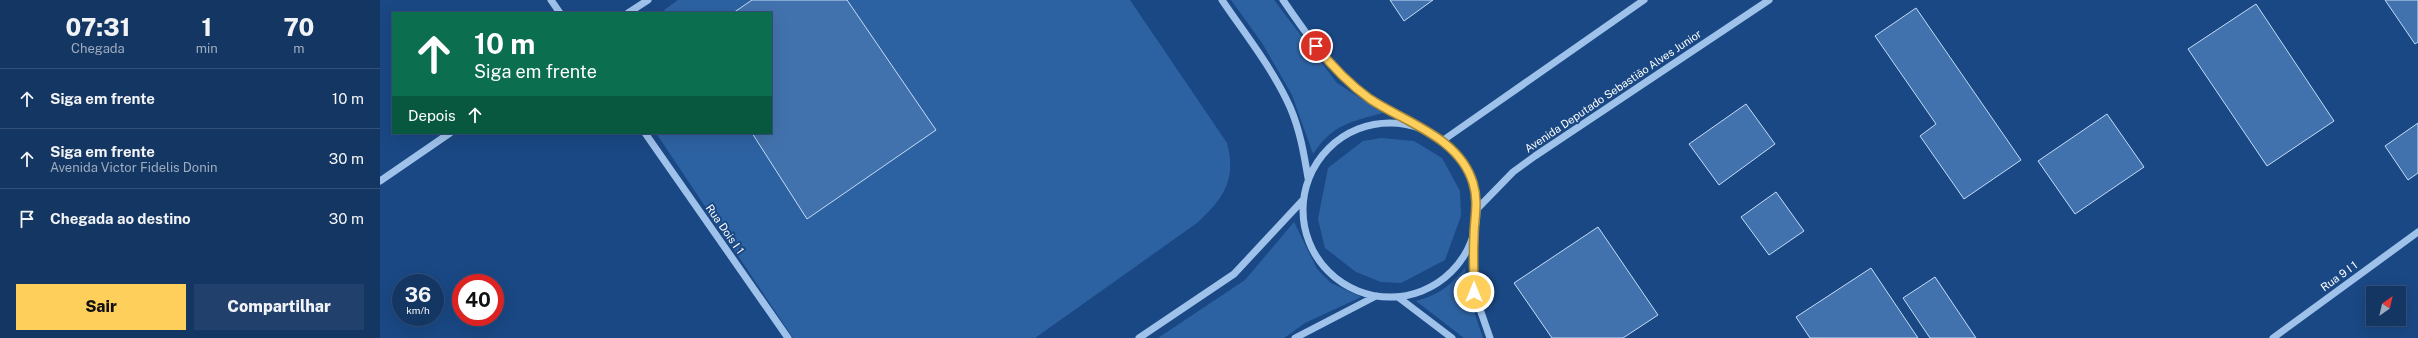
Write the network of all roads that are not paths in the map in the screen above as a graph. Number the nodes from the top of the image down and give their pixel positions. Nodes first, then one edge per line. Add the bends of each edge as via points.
1 (551, 0) edge
2 (648, 0) edge
3 (1222, 0) edge
4 (1283, 0) edge
5 (1644, 0) edge
6 (1769, 0) edge
7 (559, 12) edge
8 (630, 12) edge
9 (1419, 128) junction
10 (449, 134) edge
11 (646, 134) edge
12 (1442, 141) junction
13 (1308, 178) junction
14 (380, 180) edge
15 (1303, 200) junction
16 (1477, 209) junction
17 (2418, 232) edge
18 (1474, 235) junction
19 (1376, 296) junction
20 (1398, 297) junction
21 (788, 338) edge
22 (1139, 338) edge
23 (1295, 338) edge
24 (1452, 338) edge
25 (1490, 338) edge
26 (2273, 338) edge

1 - 7 street
2 - 8 street
3 - 13 street via 1266,65 1290,107 1304,148
4 - 9 street via 1310,39 1342,75 1370,99
5 - 12 street
6 - 16 street, Avenida Deputado Sebastião Alves Junior via 1535,156 1513,172
9 - 12 street
9 - 13 street via 1390,123 1353,130 1334,142 1319,159
10 - 14 street
11 - 21 street, Rua Dois I 1
12 - 16 street via 1461,159 1470,177
13 - 15 street
15 - 19 street via 1303,222 1309,243 1320,263 1335,278 1355,290
15 - 22 street via 1234,274
16 - 18 street
17 - 26 street, Rua 9 I 1
18 - 20 street via 1465,254 1437,284 1418,293
18 - 25 street via 1474,292
19 - 20 street
19 - 23 street
20 - 24 street

